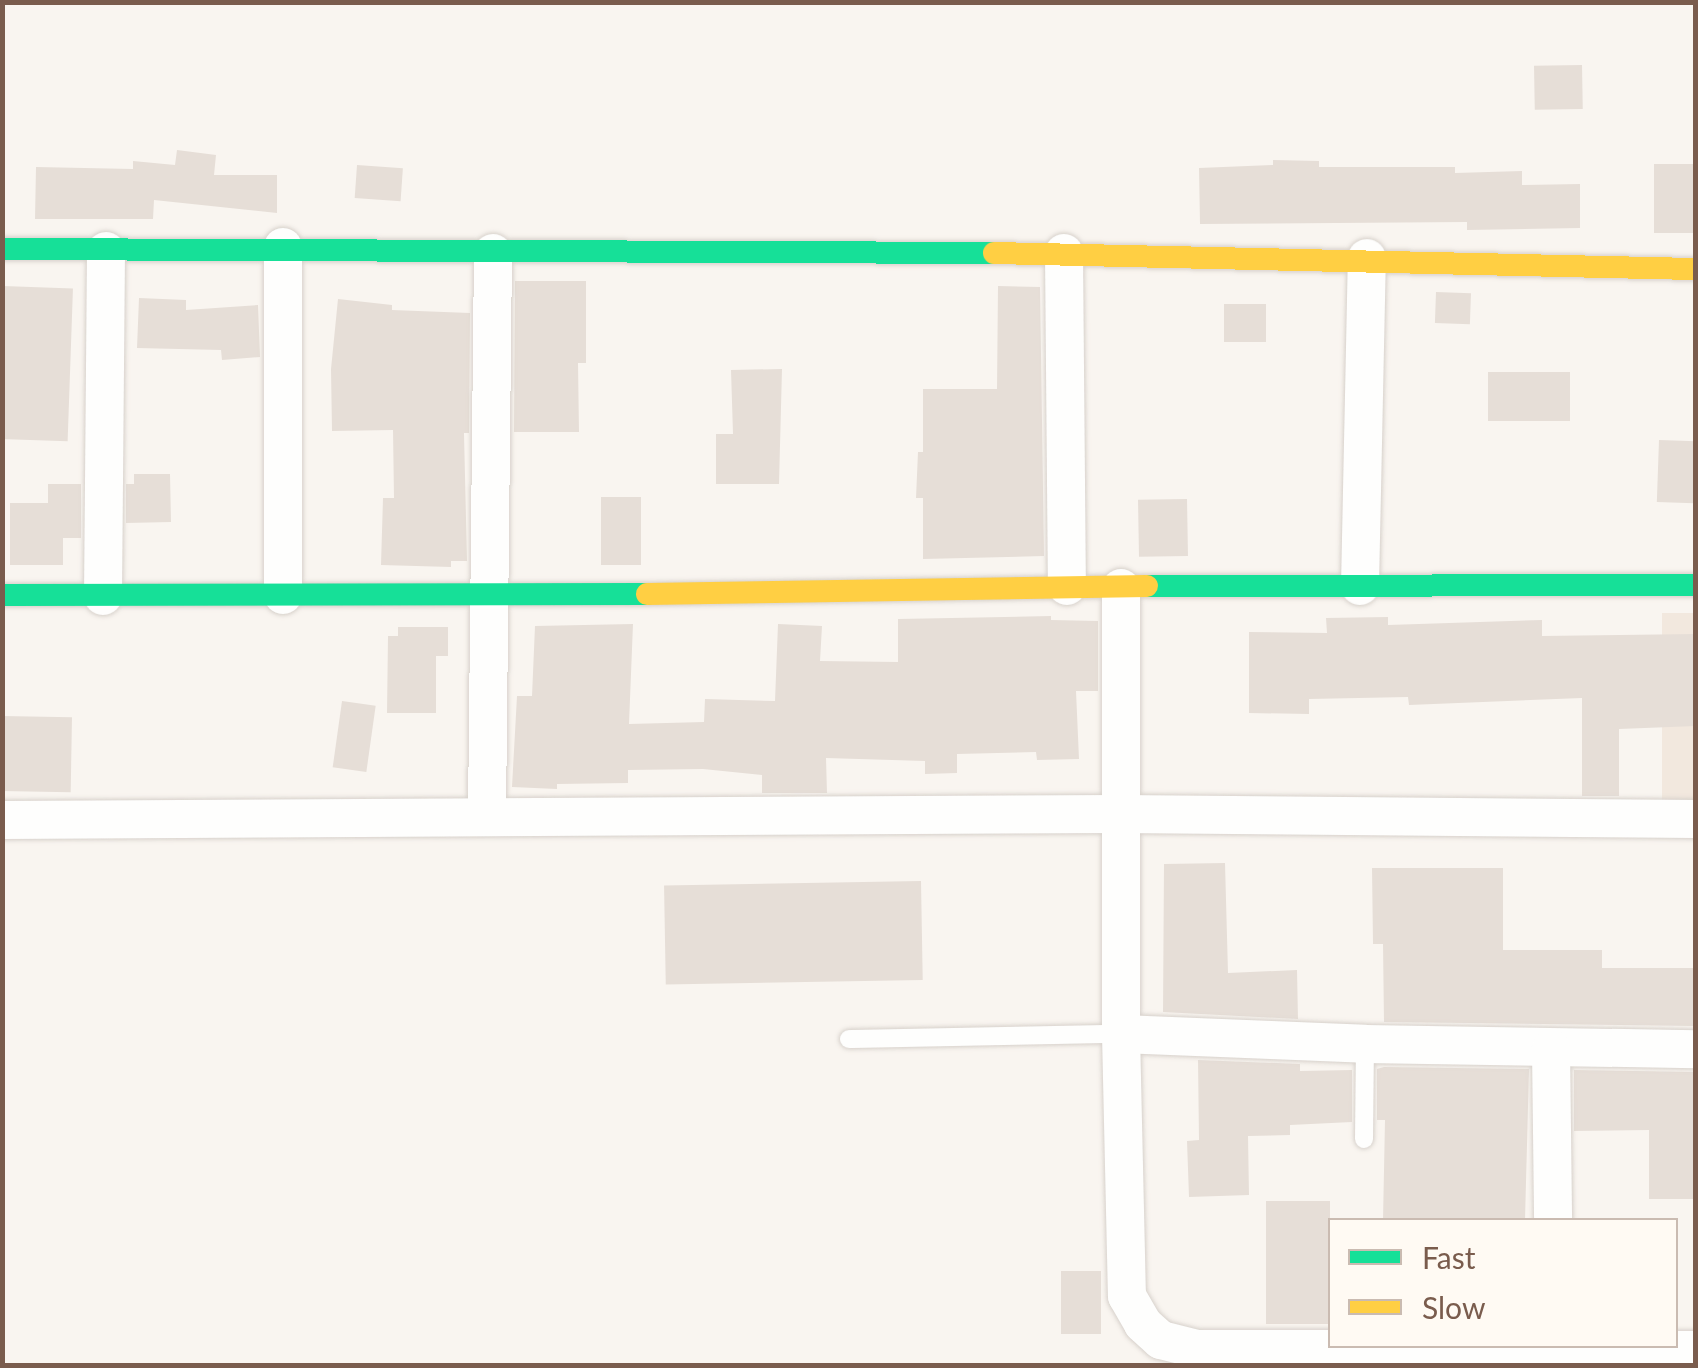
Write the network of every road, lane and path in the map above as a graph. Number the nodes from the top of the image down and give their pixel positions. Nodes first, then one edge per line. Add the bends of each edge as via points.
1 (283, 247) junction
2 (2, 249) edge
3 (106, 251) junction
4 (493, 252) junction
5 (1064, 253) junction
6 (1367, 258) junction
7 (1696, 269) edge
8 (1696, 585) edge
9 (1067, 586) junction
10 (1360, 586) junction
11 (1121, 588) junction
12 (2, 595) edge
13 (283, 595) junction
14 (104, 596) junction
15 (488, 597) junction
16 (1120, 814) junction
17 (486, 816) junction
18 (1696, 819) edge
19 (2, 820) edge
20 (1121, 1034) junction
21 (848, 1040) dead end
22 (1365, 1044) junction
23 (1550, 1049) junction
24 (1696, 1049) edge
25 (1364, 1140) dead end
26 (1553, 1218) edge
27 (1435, 1348) edge
28 (1601, 1348) edge
29 (1696, 1350) edge

1 - 3 street
1 - 4 street
1 - 13 street
2 - 3 street
3 - 14 street
4 - 5 street
4 - 15 street
5 - 6 street
5 - 9 street
6 - 7 street
6 - 10 street
8 - 10 street
9 - 11 street
9 - 15 street
10 - 11 street
11 - 16 street
12 - 14 street
13 - 14 street
13 - 15 street
15 - 17 street
16 - 17 street
16 - 18 street
16 - 20 street
17 - 19 street
20 - 21 lane
20 - 22 street
20 - 27 street via 1127,1296 1144,1324 1161,1340 1196,1350
22 - 23 street
22 - 25 lane
23 - 24 street
23 - 26 street
28 - 29 street

